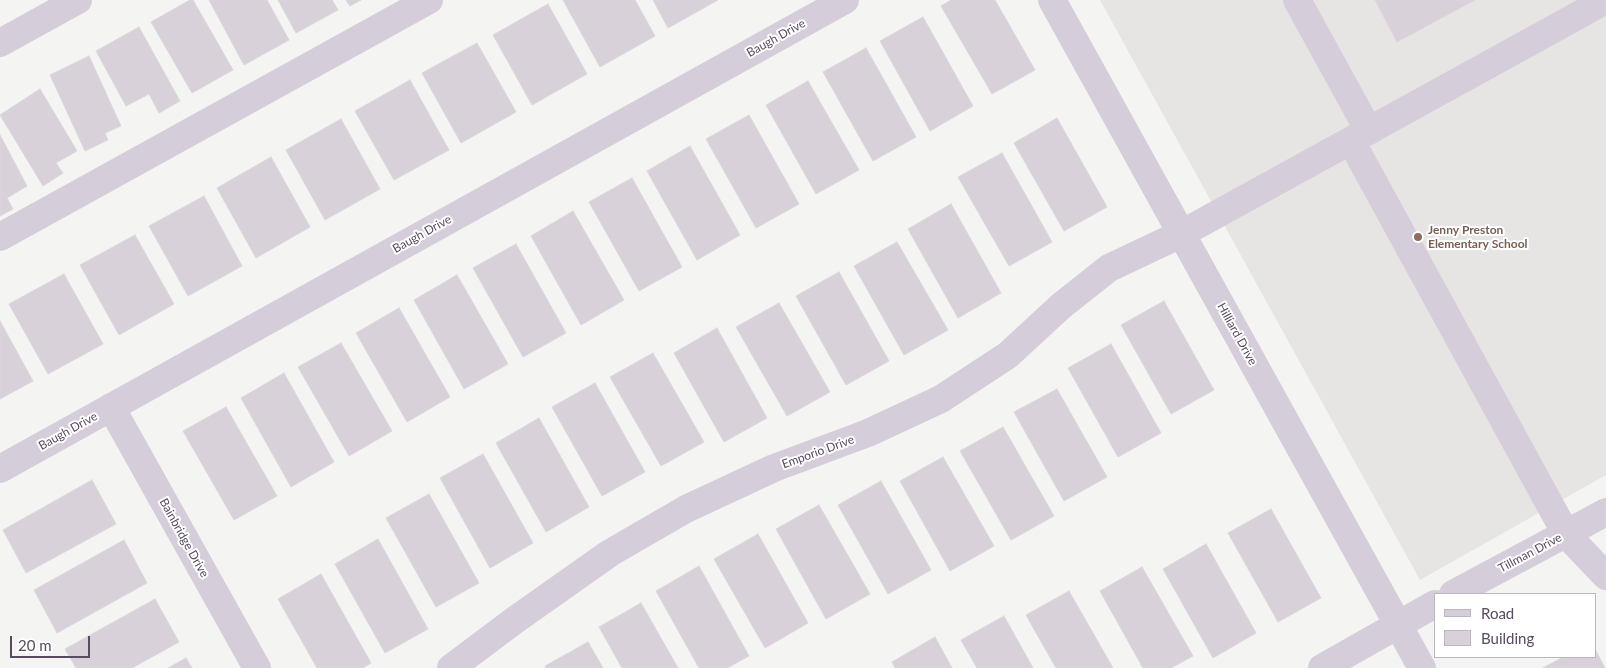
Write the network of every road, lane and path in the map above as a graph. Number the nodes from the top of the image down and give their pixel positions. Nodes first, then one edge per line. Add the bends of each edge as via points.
1 (78, 0) edge
2 (429, 0) edge
3 (845, 0) edge
4 (1052, 0) edge
5 (1297, 0) edge
6 (1606, 0) edge
7 (0, 43) edge
8 (1360, 136) junction
9 (1181, 234) junction
10 (0, 238) edge
11 (110, 408) junction
12 (0, 469) edge
13 (1606, 512) edge
14 (1566, 534) junction
15 (1606, 576) edge
16 (1455, 593) edge
17 (1434, 605) edge
18 (1398, 624) junction
19 (257, 668) edge
20 (451, 668) edge
21 (1322, 668) edge
22 (1422, 668) edge

1 - 7 street
2 - 10 street
3 - 11 street, Baugh Drive
4 - 9 street, Hilliard Drive
5 - 8 street
6 - 8 street, Emporio Drive
8 - 9 street, Emporio Drive
8 - 14 street
9 - 18 street, Hilliard Drive
9 - 20 street, Emporio Drive via 1109,268 1061,306 1008,355 941,398 868,433 774,468 686,509 610,553
11 - 12 street, Baugh Drive
11 - 19 street, Bainbridge Drive
13 - 14 street, Tillman Drive
14 - 15 street
14 - 16 street, Tillman Drive
17 - 18 street
18 - 21 street
18 - 22 street, Hilliard Drive

